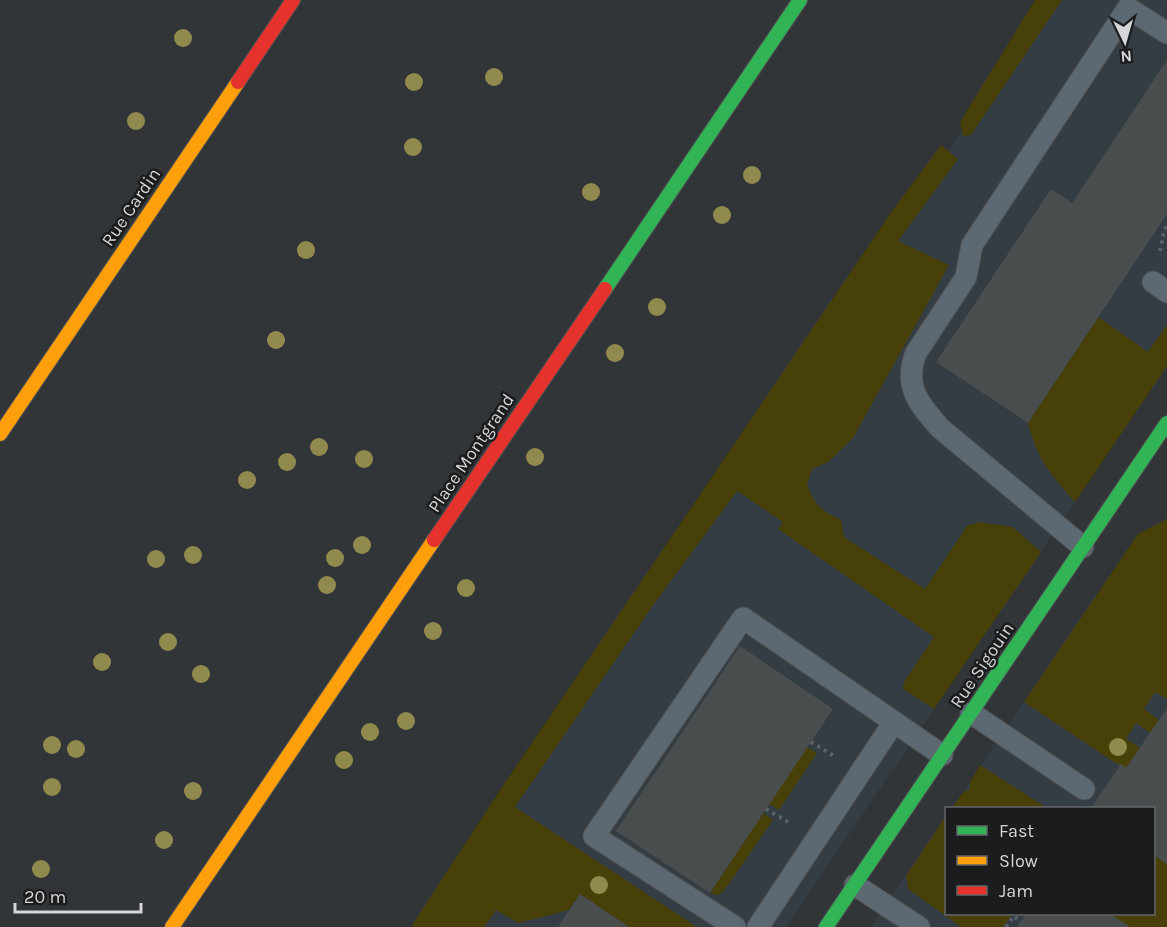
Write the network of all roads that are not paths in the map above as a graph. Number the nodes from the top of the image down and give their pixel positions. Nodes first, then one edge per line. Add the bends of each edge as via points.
1 (293, 0) edge
2 (800, 0) edge
3 (1167, 33) edge
4 (1167, 423) edge
5 (0, 434) edge
6 (1083, 547) junction
7 (970, 713) junction
8 (894, 722) junction
9 (942, 755) junction
10 (1084, 789) dead end
11 (855, 885) junction
12 (172, 927) edge
13 (735, 927) edge
14 (758, 927) edge
15 (826, 927) edge
16 (919, 927) edge

1 - 5 street, Rue Cardin
2 - 12 street, Place Montgrand
3 - 6 lane via 1128,8 972,245 966,277 912,363 916,397 940,428
4 - 6 street, Rue Sigouin
6 - 7 street, Rue Sigouin
7 - 9 street, Rue Sigouin
7 - 10 lane
8 - 9 lane
8 - 13 lane via 743,618 594,836
8 - 14 lane
9 - 11 street, Rue Sigouin
11 - 15 street, Rue Sigouin
11 - 16 lane

